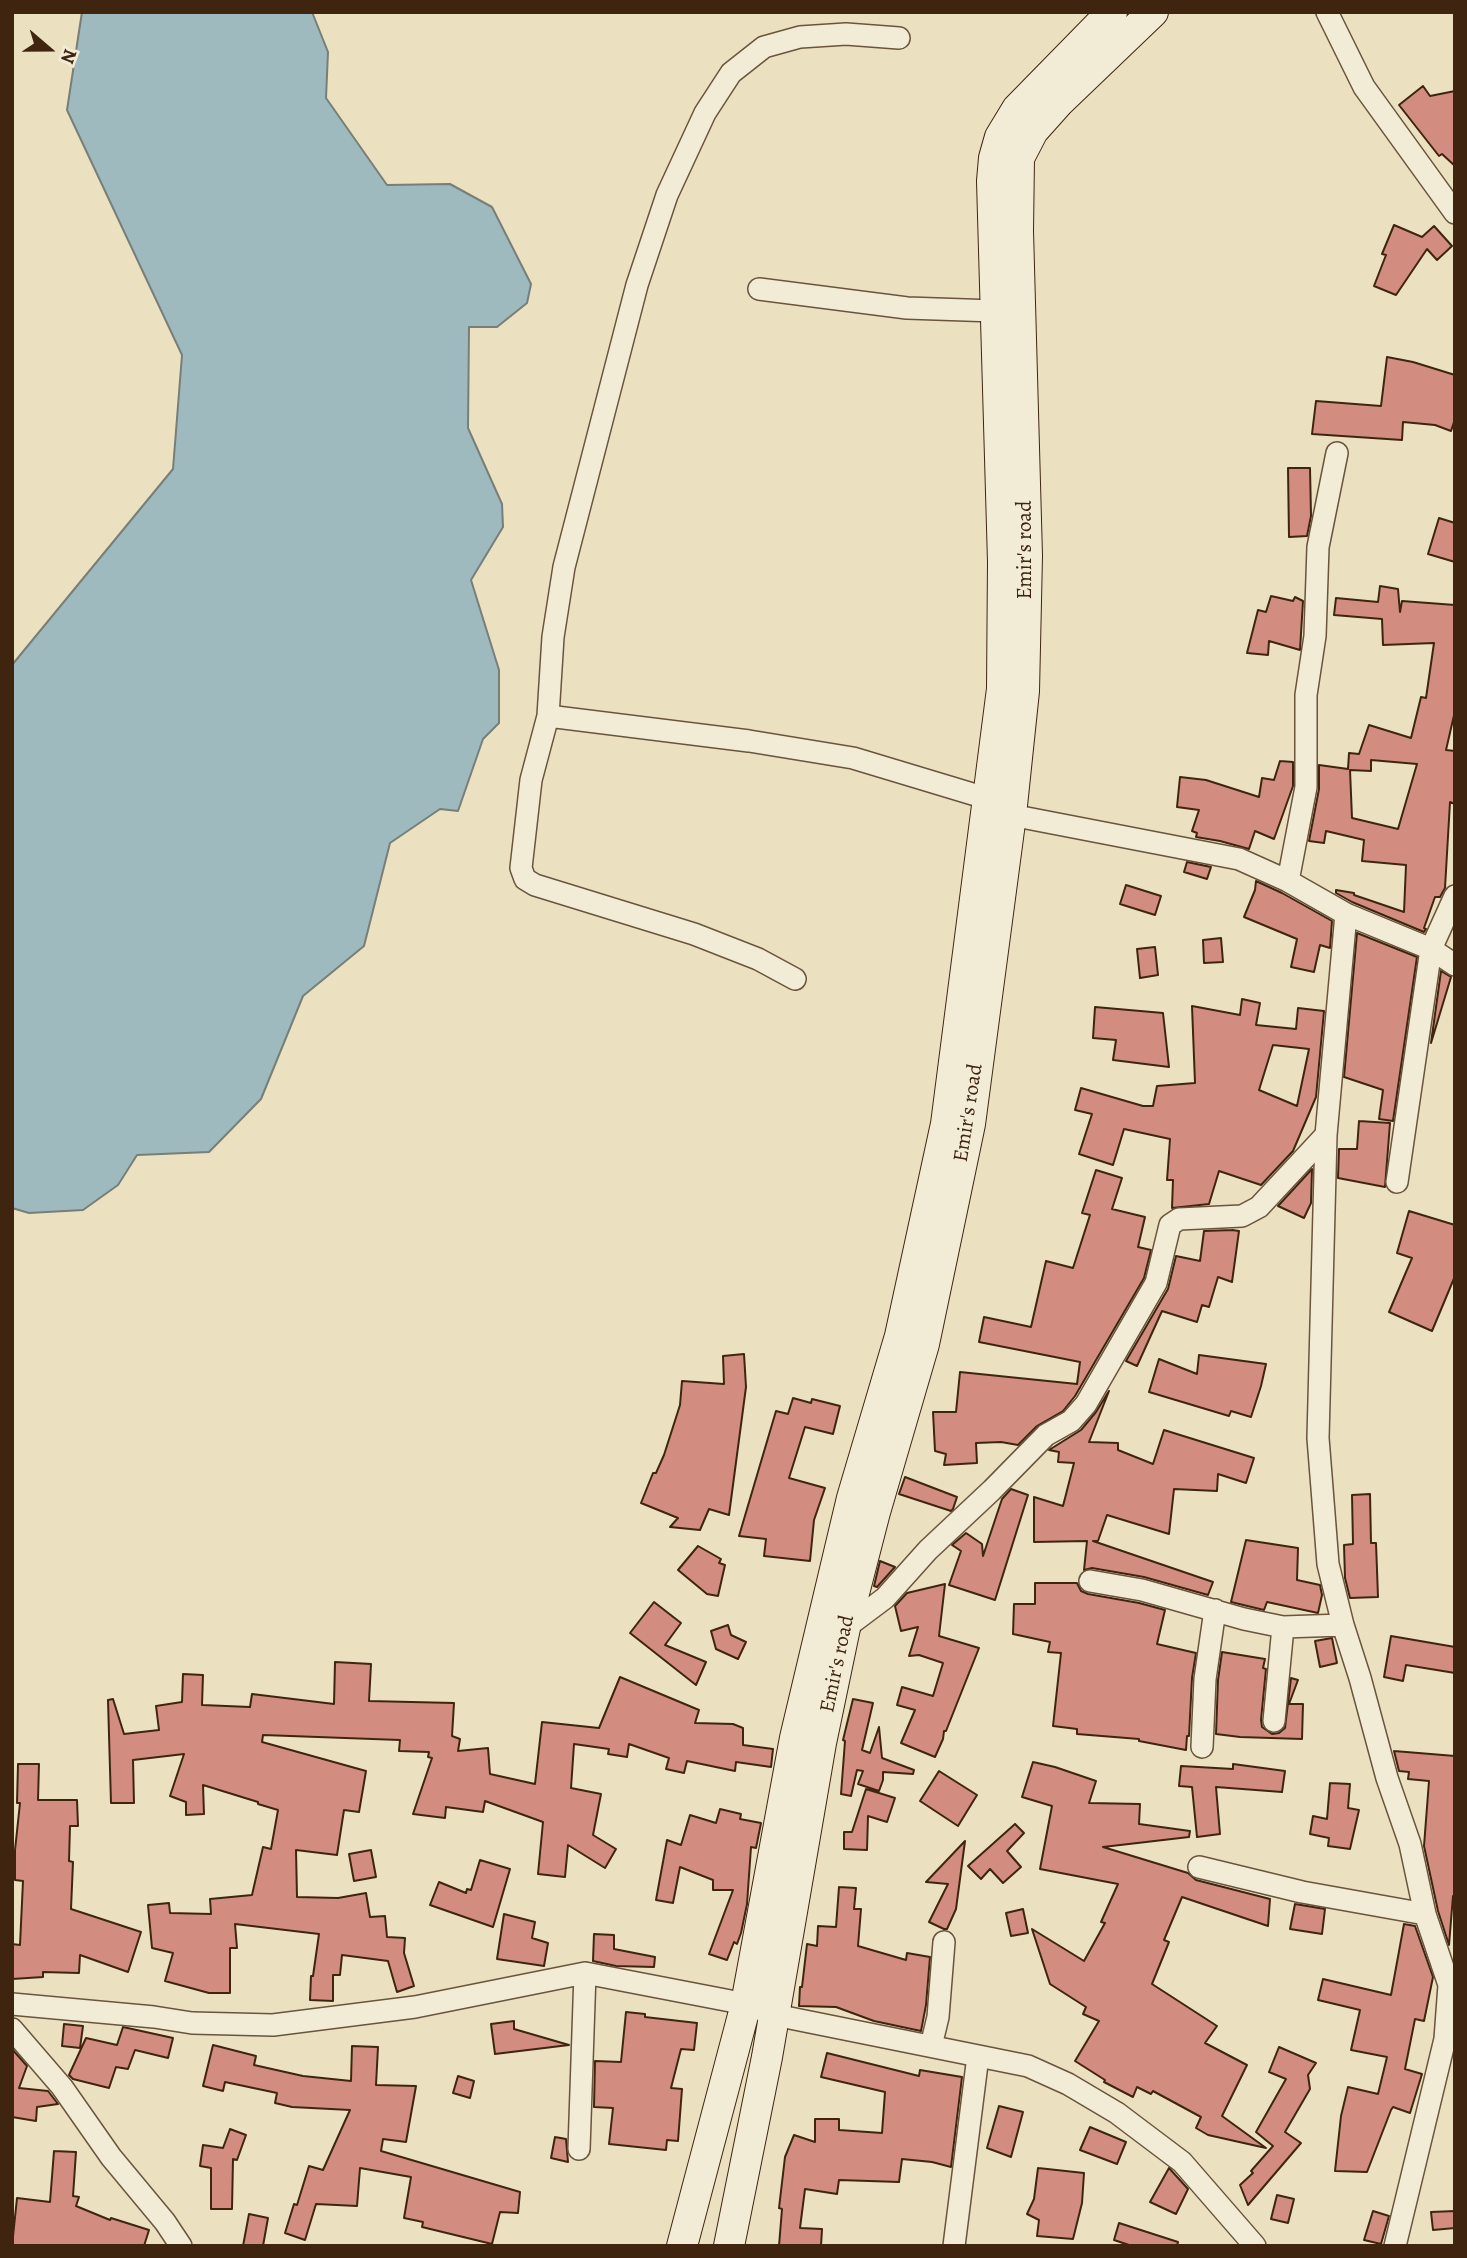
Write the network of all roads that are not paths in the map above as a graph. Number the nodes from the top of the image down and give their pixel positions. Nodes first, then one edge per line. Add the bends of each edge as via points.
1 (1112, 12) edge
2 (1153, 12) edge
3 (1327, 12) edge
4 (898, 38) dead end
5 (1455, 213) edge
6 (759, 289) dead end
7 (995, 312) junction
8 (1337, 453) dead end
9 (548, 716) junction
10 (1000, 807) junction
11 (1288, 881) junction
12 (1455, 896) edge
13 (1346, 914) junction
14 (1431, 949) junction
15 (1455, 965) edge
16 (795, 979) dead end
17 (1326, 1135) junction
18 (1397, 1182) dead end
19 (1090, 1581) dead end
20 (1215, 1610) junction
21 (1343, 1625) junction
22 (1283, 1627) junction
23 (845, 1628) junction
24 (1273, 1721) dead end
25 (1202, 1747) dead end
26 (1199, 1867) dead end
27 (1425, 1914) junction
28 (944, 1942) dead end
29 (585, 1973) junction
30 (1452, 1985) edge
31 (12, 2004) edge
32 (746, 2004) junction
33 (775, 2015) junction
34 (12, 2029) edge
35 (931, 2046) junction
36 (978, 2056) junction
37 (579, 2149) dead end
38 (181, 2246) edge
39 (681, 2246) edge
40 (729, 2246) edge
41 (954, 2246) edge
42 (1255, 2246) edge
43 (1395, 2246) edge

1 - 7 main road, Emir's road via 1017,109 1000,137 992,181
2 - 10 main road, Emir's road via 1058,103 1033,131 1019,158 1027,556 1024,691
3 - 5 street via 1364,87
4 - 9 street via 800,37 764,47 731,73 705,114 667,195 610,388 564,567
6 - 7 street via 907,309
7 - 10 main road, Emir's road via 1003,562
8 - 11 street via 1318,547 1315,636 1306,695 1306,787
9 - 10 street via 853,758
9 - 16 street via 531,779 521,868 525,879 694,934
10 - 11 street via 1239,859
10 - 23 main road, Emir's road via 970,1124 924,1344
10 - 32 main road, Emir's road via 946,1124 900,1336 852,1499 798,1725
11 - 13 street
12 - 14 street
13 - 14 street
13 - 17 street
14 - 15 street
14 - 18 street
17 - 21 street via 1318,1438 1328,1564
17 - 23 street via 1259,1207 1242,1216 1179,1219 1170,1224 1156,1283 1086,1404 1070,1422 1046,1435 885,1598
19 - 20 street
20 - 22 street
20 - 25 street
21 - 22 street
21 - 27 street via 1410,1844
22 - 24 street
23 - 33 main road, Emir's road
26 - 27 street via 1302,1892
27 - 30 street
28 - 35 street
29 - 31 street via 415,2007 273,2025 192,2023
29 - 32 street
29 - 37 street
30 - 43 street via 1445,2039
32 - 33 street
32 - 39 main road, Emir's road
33 - 35 street
33 - 40 main road, Emir's road
34 - 38 street
35 - 36 street
36 - 41 street
36 - 42 street via 1028,2066 1117,2113 1182,2162

